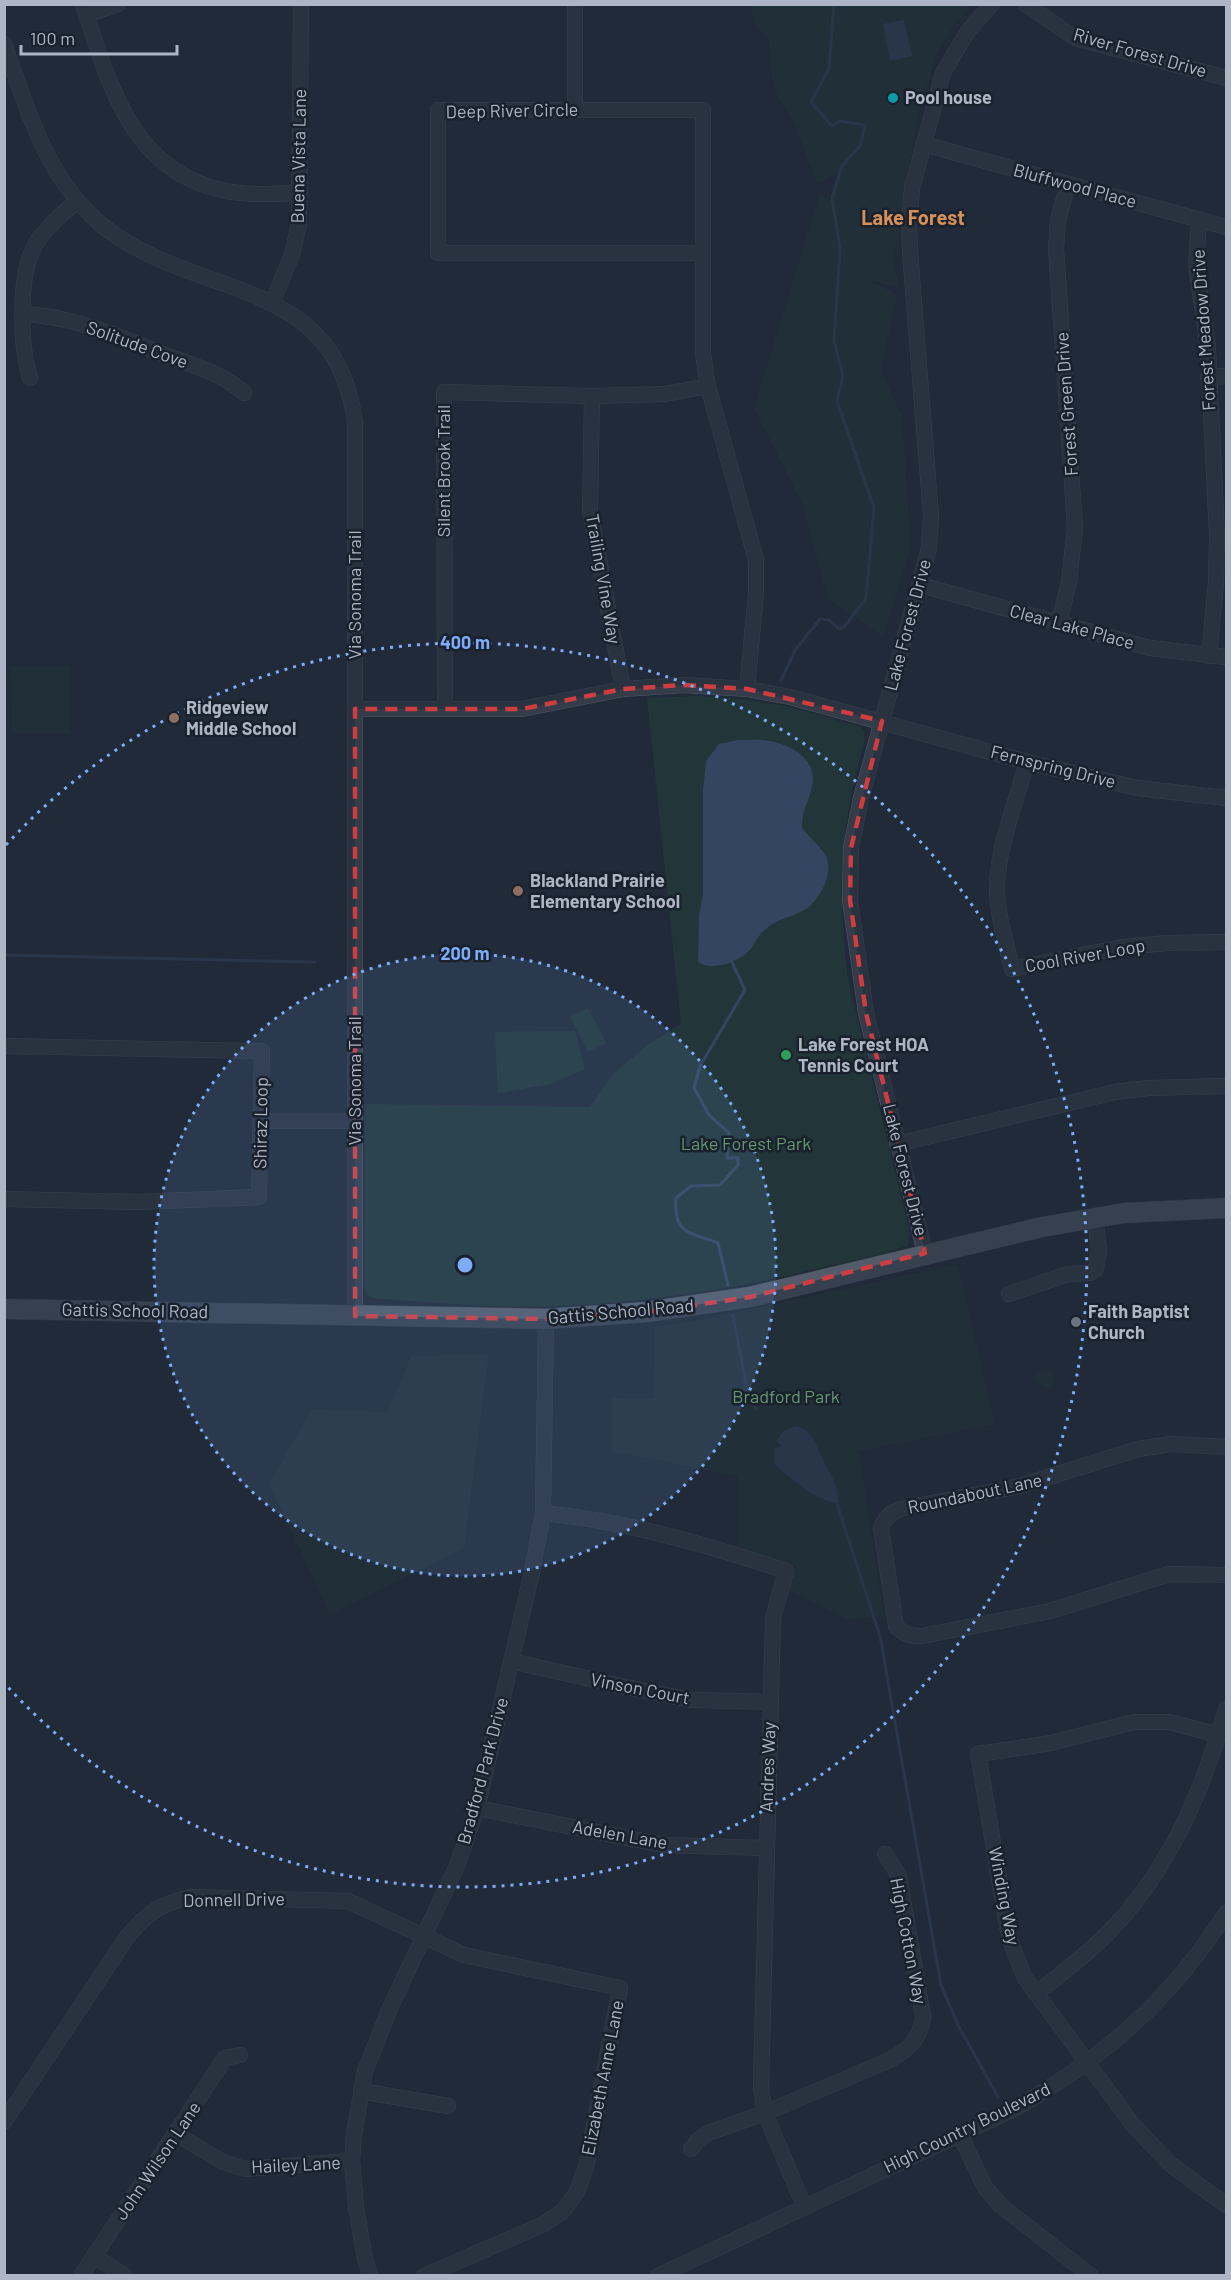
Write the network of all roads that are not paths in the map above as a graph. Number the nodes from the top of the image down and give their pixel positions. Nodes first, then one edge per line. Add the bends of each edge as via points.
1 (118, 4) edge
2 (301, 4) edge
3 (575, 4) edge
4 (992, 4) edge
5 (1024, 4) edge
6 (85, 10) edge
7 (4, 44) edge
8 (1227, 78) edge
9 (575, 110) junction
10 (923, 144) junction
11 (1068, 184) junction
12 (300, 193) junction
13 (77, 201) junction
14 (1199, 220) junction
15 (1227, 227) edge
16 (703, 253) junction
17 (272, 303) junction
18 (23, 314) junction
19 (1227, 376) edge
20 (1208, 377) junction
21 (30, 378) dead end
22 (708, 386) junction
23 (244, 393) dead end
24 (592, 396) junction
25 (1221, 519) edge
26 (920, 585) junction
27 (1059, 623) junction
28 (1209, 656) junction
29 (1227, 657) edge
30 (623, 689) junction
31 (747, 689) junction
32 (445, 708) junction
33 (355, 709) junction
34 (882, 721) junction
35 (1027, 762) junction
36 (1227, 798) edge
37 (1227, 942) edge
38 (4, 1046) edge
39 (1227, 1086) edge
40 (262, 1121) junction
41 (355, 1121) junction
42 (897, 1144) junction
43 (4, 1198) edge
44 (1227, 1208) edge
45 (1095, 1218) junction
46 (926, 1253) junction
47 (1010, 1294) dead end
48 (4, 1309) edge
49 (355, 1316) junction
50 (546, 1319) junction
51 (1227, 1447) edge
52 (543, 1514) junction
53 (1227, 1575) edge
54 (511, 1661) junction
55 (770, 1702) junction
56 (1227, 1709) edge
57 (1219, 1735) junction
58 (477, 1808) junction
59 (766, 1848) junction
60 (885, 1854) dead end
61 (1227, 1913) edge
62 (425, 1936) junction
63 (1036, 1994) junction
64 (240, 2055) dead end
65 (1087, 2064) junction
66 (361, 2091) junction
67 (448, 2106) dead end
68 (765, 2114) junction
69 (4, 2122) edge
70 (176, 2134) junction
71 (960, 2135) junction
72 (691, 2149) dead end
73 (352, 2162) junction
74 (1227, 2205) edge
75 (804, 2206) junction
76 (94, 2256) junction
77 (678, 2271) edge
78 (81, 2276) edge
79 (125, 2276) edge
80 (370, 2276) edge
81 (424, 2276) edge
82 (658, 2276) edge
83 (1091, 2276) edge

1 - 6 street
2 - 12 street, Buena Vista Lane
3 - 9 street
4 - 10 street, Lake Forest Drive via 968,31 943,73
5 - 8 street, River Forest Drive via 1075,38
6 - 12 street via 123,114 161,161 188,178 221,190
7 - 13 street, Via Sonoma Trail via 40,143
9 - 16 street, Deep River Circle via 703,110
9 - 16 street, Deep River Circle via 438,110 438,253
10 - 11 street, Bluffwood Place
10 - 26 street, Lake Forest Drive via 912,188 909,223 931,516 929,548
11 - 14 street, Bluffwood Place
11 - 27 street, Forest Green Drive via 1058,220 1056,248 1075,528 1069,582
12 - 17 street, Buena Vista Lane via 297,238
13 - 17 street, Via Sonoma Trail via 102,225 140,250
13 - 18 street via 35,245 26,271
14 - 15 street, Bluffwood Place
14 - 20 street, Forest Meadow Drive via 1196,265 1208,348
16 - 22 street, Deep River Circle via 703,354
17 - 33 street, Via Sonoma Trail via 308,326 324,342 339,366 353,408
18 - 21 street via 24,354
18 - 23 street, Solitude Cove via 95,328 221,376
19 - 20 street
20 - 25 street, Forest Meadow Drive
22 - 24 street, Silent Brook Trail via 665,394
22 - 31 street, Deep River Circle via 756,560
24 - 30 street, Trailing Vine Way via 590,511
24 - 32 street, Silent Brook Trail via 444,392
25 - 28 street, Forest Meadow Drive
26 - 27 street, Clear Lake Place
26 - 34 street, Lake Forest Drive
27 - 28 street, Clear Lake Place via 1150,648
28 - 29 street, Clear Lake Place
30 - 31 street, Fernspring Drive via 684,685
30 - 32 street, Fernspring Drive via 522,709
31 - 34 street, Fernspring Drive
32 - 33 street, Fernspring Drive
33 - 41 street, Via Sonoma Trail
34 - 35 street, Fernspring Drive
34 - 42 street, Lake Forest Drive via 851,848 850,900 867,1013
35 - 36 street, Fernspring Drive via 1137,788
35 - 37 street, Cool River Loop via 1000,860 997,888 1011,969 1123,946
38 - 40 street, Shiraz Loop via 262,1051
39 - 42 street via 1115,1092
40 - 41 street
40 - 43 street, Shiraz Loop via 259,1197 139,1202
41 - 49 street, Via Sonoma Trail
42 - 46 street, Lake Forest Drive
44 - 45 main road, Gattis School Road
45 - 46 main road, Gattis School Road
45 - 47 street via 1099,1250 1096,1269 1068,1274
46 - 50 main road, Gattis School Road via 722,1302
48 - 49 main road, Gattis School Road
49 - 50 main road, Gattis School Road
50 - 52 street, Bradford Park Drive
51 - 53 street, Roundabout Lane via 1171,1444 1138,1449 1020,1486 900,1509 892,1512 881,1528 896,1626 910,1636 1050,1611 1169,1574
52 - 54 street, Bradford Park Drive
52 - 55 street, Andres Way via 575,1516 701,1543 786,1571 773,1618
54 - 55 street, Vinson Court via 692,1700
54 - 58 street, Bradford Park Drive
55 - 59 street, Andres Way
56 - 57 street
57 - 63 street via 1185,1822 1146,1886 1106,1935
57 - 63 street, Winding Way via 1169,1722 1134,1722 1051,1743 978,1754 1011,1943
58 - 59 street, Adelen Lane via 663,1845
58 - 62 street, Bradford Park Drive via 457,1866
59 - 68 street, Andres Way via 761,2087
60 - 68 street, High Cotton Way via 899,1876 922,2016 920,2031 912,2045 900,2054
61 - 65 street, High Country Boulevard via 1168,1992
62 - 66 street, Bradford Park Drive via 373,2047
62 - 69 street, Donnell Drive via 338,1900 191,1896 154,1909 127,1937
62 - 81 street, Elizabeth Anne Lane via 465,1954 620,1988 586,2167 577,2192 563,2211 542,2225
63 - 65 street, Winding Way
64 - 70 street, John Wilson Lane via 225,2058
65 - 71 street, High Country Boulevard via 1012,2110
65 - 74 street, Winding Way via 1151,2145 1191,2181
66 - 67 street
66 - 73 street, Bradford Park Drive
68 - 72 street, High Cotton Way via 708,2133
68 - 75 street, Andres Way
70 - 73 street, Hailey Lane via 223,2162 245,2169
70 - 76 street, John Wilson Lane
71 - 75 street, High Country Boulevard
71 - 83 street via 985,2187 1001,2206
73 - 80 street, Bradford Park Drive via 356,2207
75 - 77 street, High Country Boulevard
76 - 78 street, John Wilson Lane
76 - 79 street
77 - 82 street, High Country Boulevard

